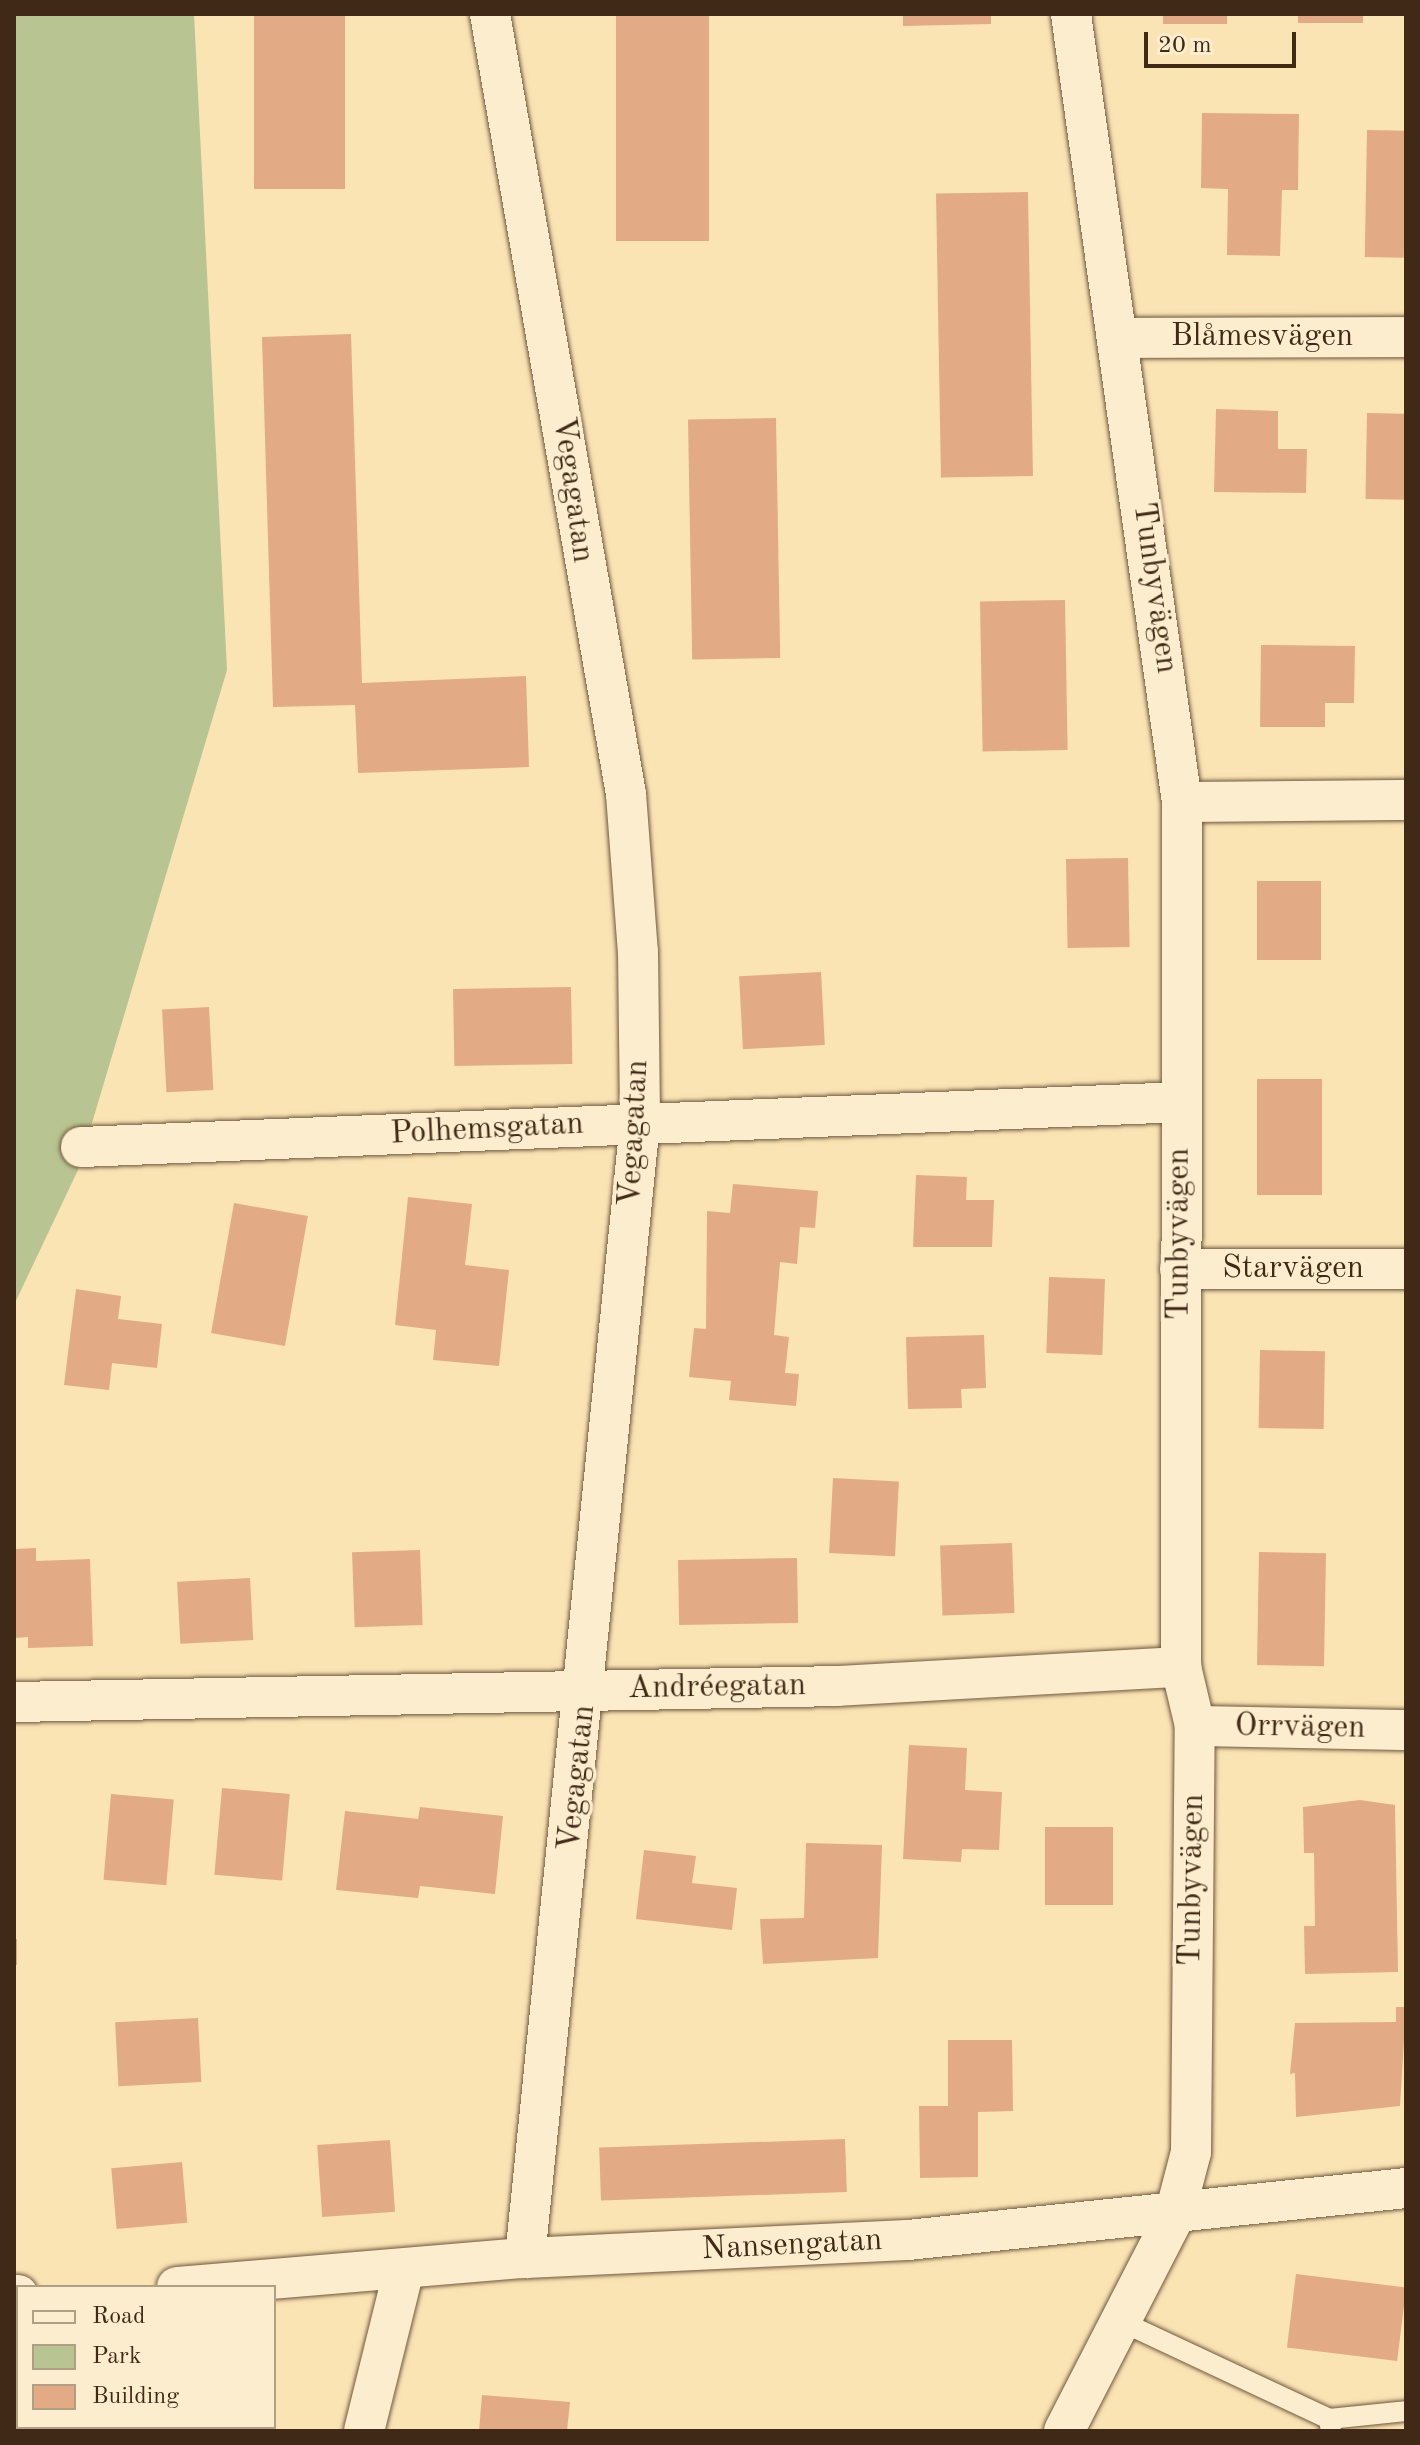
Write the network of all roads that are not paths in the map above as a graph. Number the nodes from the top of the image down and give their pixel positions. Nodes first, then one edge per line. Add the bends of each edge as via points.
1 (490, 14) edge
2 (1071, 14) edge
3 (1406, 337) edge
4 (1118, 338) junction
5 (1406, 800) edge
6 (1182, 802) junction
7 (1180, 1102) junction
8 (640, 1122) junction
9 (81, 1147) dead end
10 (1180, 1269) junction
11 (1406, 1269) edge
12 (1181, 1667) junction
13 (587, 1690) junction
14 (14, 1702) edge
15 (1195, 1726) junction
16 (1406, 1730) edge
17 (1406, 2188) edge
18 (1174, 2217) junction
19 (525, 2258) junction
20 (403, 2273) junction
21 (209, 2285) edge
22 (1118, 2320) junction
23 (1406, 2411) edge
24 (1330, 2425) edge
25 (364, 2431) edge
26 (1064, 2431) edge

1 - 8 street, Vegagatan via 626,794
2 - 4 street, Tunbyvägen
3 - 4 street, Blåmesvägen
4 - 6 street, Tunbyvägen
5 - 6 street
6 - 7 street, Tunbyvägen
7 - 8 street, Polhemsgatan
7 - 10 street, Tunbyvägen
8 - 9 street, Polhemsgatan
8 - 13 street, Vegagatan
10 - 11 street, Starvägen
10 - 12 street, Tunbyvägen
12 - 13 street, Andréegatan
12 - 15 street, Tunbyvägen
13 - 14 street, Andréegatan
13 - 19 street, Vegagatan
15 - 16 street, Orrvägen
15 - 18 street, Tunbyvägen via 1191,2152
17 - 18 street, Nansengatan
18 - 19 street, Nansengatan via 908,2240
18 - 22 street, Tunbyvägen
19 - 20 street, Nansengatan
20 - 21 street, Nansengatan
20 - 25 street
22 - 24 lane
22 - 26 street, Tunbyvägen
23 - 24 lane

